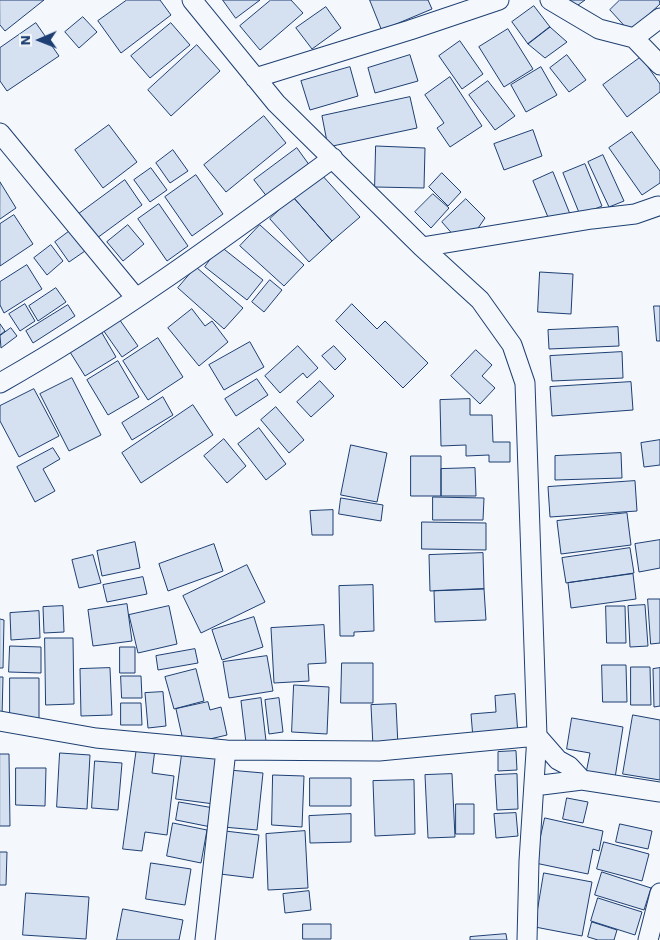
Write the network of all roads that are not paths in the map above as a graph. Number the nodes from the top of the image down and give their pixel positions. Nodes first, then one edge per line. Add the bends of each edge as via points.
1 (192, 0) edge
2 (499, 0) edge
3 (550, 0) edge
4 (660, 18) edge
5 (634, 38) junction
6 (660, 65) edge
7 (255, 78) junction
8 (0, 133) edge
9 (333, 158) junction
10 (658, 206) dead end
11 (422, 247) junction
12 (136, 298) junction
13 (0, 383) edge
14 (0, 721) edge
15 (537, 736) junction
16 (226, 750) junction
17 (582, 780) junction
18 (534, 786) junction
19 (660, 792) edge
20 (660, 893) edge
21 (205, 940) edge
22 (527, 940) edge
23 (648, 940) edge

1 - 7 street
2 - 7 street
3 - 5 street via 599,28
4 - 5 street
5 - 6 street
7 - 9 street
8 - 12 street
9 - 11 street
9 - 12 street via 193,261
10 - 11 street via 635,214
11 - 15 street via 480,300 512,345 525,383
12 - 13 street
14 - 16 street via 96,738
15 - 16 street via 379,750
15 - 17 street
15 - 18 street
16 - 21 street
17 - 18 street
17 - 19 street
18 - 22 street
20 - 23 street

